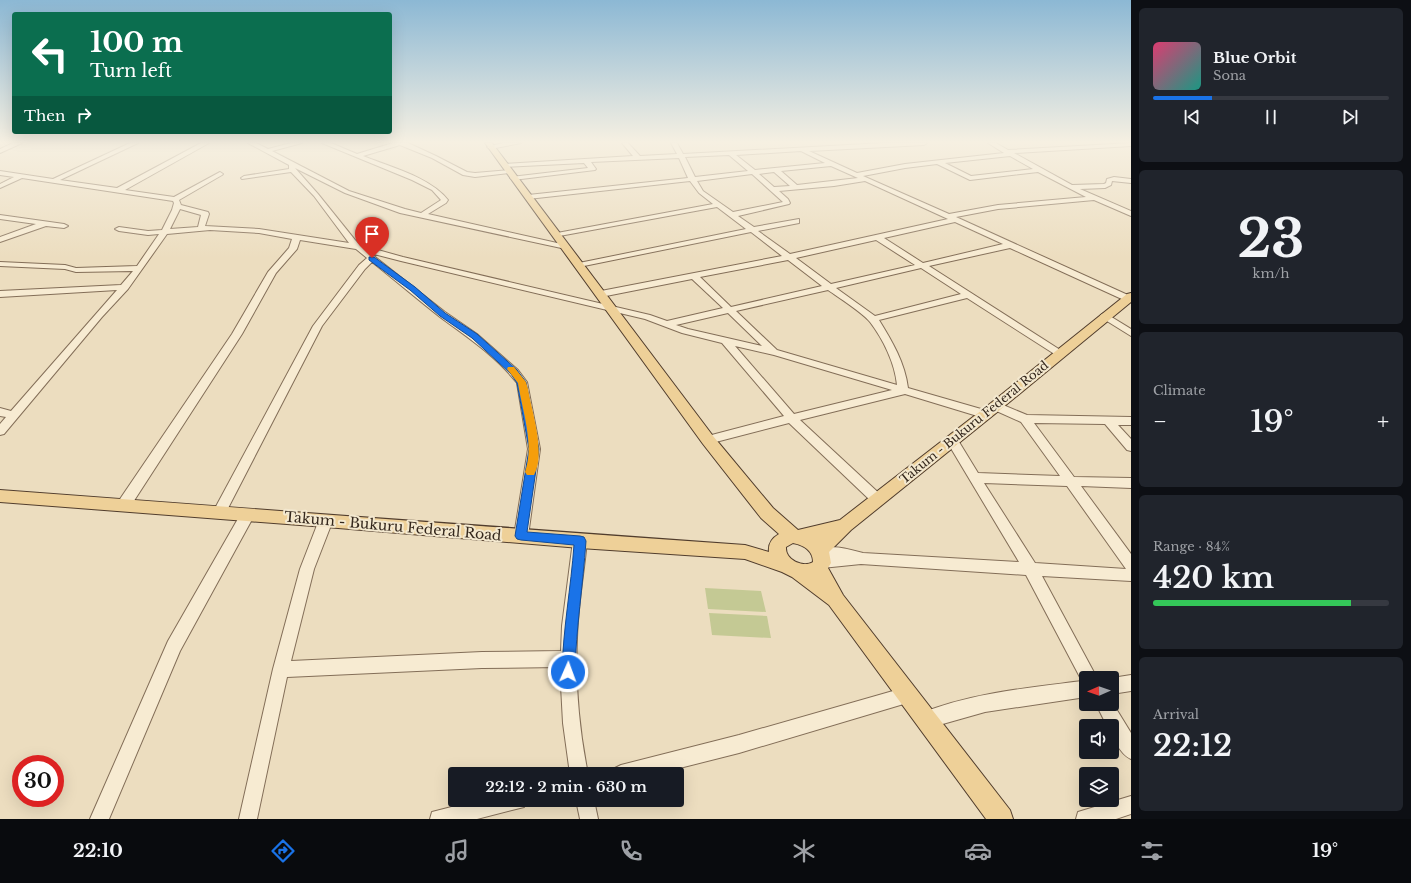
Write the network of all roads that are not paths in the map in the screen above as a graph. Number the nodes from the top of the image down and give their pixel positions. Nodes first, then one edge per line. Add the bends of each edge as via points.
1 (11, 181) edge
2 (63, 181) edge
3 (135, 181) edge
4 (209, 181) edge
5 (304, 181) edge
6 (327, 181) edge
7 (418, 181) edge
8 (516, 181) edge
9 (663, 181) edge
10 (693, 181) edge
11 (763, 181) edge
12 (789, 181) edge
13 (848, 181) edge
14 (870, 181) edge
15 (1059, 181) edge
16 (1109, 181) edge
17 (0, 186) edge
18 (1070, 187) junction
19 (797, 188) junction
20 (773, 189) junction
21 (119, 190) junction
22 (528, 197) junction
23 (1095, 198) junction
24 (176, 202) junction
25 (718, 205) junction
26 (1131, 214) edge
27 (422, 215) junction
28 (731, 215) junction
29 (0, 216) edge
30 (947, 217) junction
31 (955, 220) junction
32 (796, 221) dead end
33 (45, 223) junction
34 (64, 226) dead end
35 (119, 229) dead end
36 (201, 229) junction
37 (753, 230) junction
38 (163, 233) junction
39 (557, 235) junction
40 (297, 236) junction
41 (877, 237) junction
42 (0, 240) edge
43 (1011, 245) junction
44 (360, 247) junction
45 (566, 247) junction
46 (789, 257) junction
47 (372, 258) junction
48 (0, 264) edge
49 (579, 265) junction
50 (922, 266) junction
51 (138, 268) junction
52 (693, 275) junction
53 (125, 287) junction
54 (828, 287) junction
55 (0, 294) edge
56 (601, 294) junction
57 (968, 295) junction
58 (1129, 297) edge
59 (613, 310) junction
60 (730, 310) junction
61 (1105, 316) junction
62 (873, 319) junction
63 (667, 324) junction
64 (1131, 333) edge
65 (726, 341) junction
66 (774, 352) junction
67 (1060, 352) junction
68 (902, 391) junction
69 (990, 410) junction
70 (0, 412) edge
71 (13, 415) junction
72 (791, 418) junction
73 (1024, 419) junction
74 (1108, 421) junction
75 (1131, 421) edge
76 (0, 430) edge
77 (708, 440) junction
78 (952, 440) junction
79 (1131, 447) edge
80 (974, 478) junction
81 (1071, 481) junction
82 (1131, 483) edge
83 (1, 498) edge
84 (876, 499) junction
85 (123, 506) junction
86 (219, 512) junction
87 (248, 514) junction
88 (326, 520) junction
89 (845, 525) junction
90 (521, 536) junction
91 (787, 540) junction
92 (580, 541) junction
93 (745, 552) junction
94 (820, 558) junction
95 (1131, 565) edge
96 (792, 568) junction
97 (1030, 568) junction
98 (1131, 575) edge
99 (836, 601) junction
100 (569, 659) junction
101 (281, 669) junction
102 (1085, 671) edge
103 (1131, 683) edge
104 (1119, 685) edge
105 (1079, 691) edge
106 (907, 695) junction
107 (1108, 711) edge
108 (925, 720) junction
109 (1131, 750) edge
110 (577, 767) edge
111 (649, 767) edge
112 (1131, 805) edge
113 (488, 807) edge
114 (586, 807) edge
115 (99, 819) edge
116 (248, 819) edge
117 (439, 819) edge
118 (589, 819) edge
119 (1001, 819) edge
120 (1085, 819) edge

1 - 17 street
2 - 21 street
3 - 21 street
4 - 24 street
5 - 44 street via 346,236
6 - 27 street via 347,192
7 - 27 street via 434,189 445,200 441,205
8 - 22 main road
9 - 22 street
10 - 25 street via 700,192
11 - 20 street
12 - 19 street
13 - 19 street
14 - 30 street
15 - 18 street
16 - 18 street via 1105,186
18 - 23 street
19 - 20 street
20 - 28 street via 787,203
21 - 24 street
22 - 39 main road
23 - 26 street
23 - 30 street via 998,207
24 - 36 street via 205,214
24 - 38 street
25 - 28 street
25 - 39 street
27 - 45 street
28 - 37 street
29 - 33 street
30 - 31 street
31 - 41 street
31 - 43 street
32 - 37 street
33 - 34 street
33 - 42 street
35 - 38 street
36 - 38 street
36 - 40 street via 259,231
37 - 46 street
37 - 49 street
38 - 51 street
39 - 45 main road
40 - 44 street
40 - 85 street via 293,249 272,272 237,334
41 - 46 street
41 - 50 street
43 - 50 street
43 - 58 street
44 - 47 street
44 - 59 street
45 - 49 main road
46 - 52 street
46 - 54 street
47 - 86 street via 362,267 318,326
47 - 90 street via 474,336 522,382 534,449
48 - 51 street via 76,270
49 - 56 main road
50 - 54 street
50 - 57 street
51 - 53 street
52 - 56 street
52 - 60 street
53 - 55 street
53 - 71 street via 96,317
54 - 60 street
54 - 62 street
56 - 59 main road
57 - 62 street
57 - 67 street
58 - 61 main road, Takum - Bukuru Federal Road
59 - 63 street
59 - 77 main road
60 - 63 street
60 - 66 street
61 - 64 street
61 - 67 main road, Takum - Bukuru Federal Road
62 - 68 street via 896,361 902,377
63 - 65 street
65 - 66 street
65 - 72 street
66 - 68 street
67 - 69 main road, Takum - Bukuru Federal Road
68 - 69 street
68 - 72 street
69 - 73 street
69 - 78 main road, Takum - Bukuru Federal Road
70 - 71 street
71 - 76 street
72 - 77 street
72 - 84 street
73 - 74 street
73 - 81 street
74 - 75 street
74 - 79 street
77 - 91 main road via 767,513 770,524
78 - 80 street
78 - 84 main road, Takum - Bukuru Federal Road
80 - 81 street
80 - 97 street
81 - 82 street
81 - 95 street
83 - 85 main road, Takum - Bukuru Federal Road
84 - 89 main road, Takum - Bukuru Federal Road
85 - 86 main road, Takum - Bukuru Federal Road
86 - 87 main road, Takum - Bukuru Federal Road
87 - 88 main road, Takum - Bukuru Federal Road
87 - 115 street via 174,646
88 - 90 main road, Takum - Bukuru Federal Road
88 - 101 street via 307,569
89 - 91 main road
89 - 94 main road, Takum - Bukuru Federal Road
90 - 92 main road, Takum - Bukuru Federal Road
91 - 93 main road
91 - 94 main road via 811,542
91 - 96 main road via 777,552 780,559
92 - 93 main road, Takum - Bukuru Federal Road
92 - 100 street via 569,637
93 - 96 main road, Takum - Bukuru Federal Road
94 - 96 main road via 814,571
94 - 97 street
94 - 99 main road
96 - 99 main road
97 - 98 street
97 - 102 street
99 - 106 main road
100 - 101 street via 482,660
100 - 110 street via 571,724
101 - 116 street
103 - 104 street
105 - 108 street via 951,710
106 - 108 main road
106 - 111 street
107 - 109 street
108 - 119 main road
112 - 120 street
113 - 117 street
114 - 118 street

